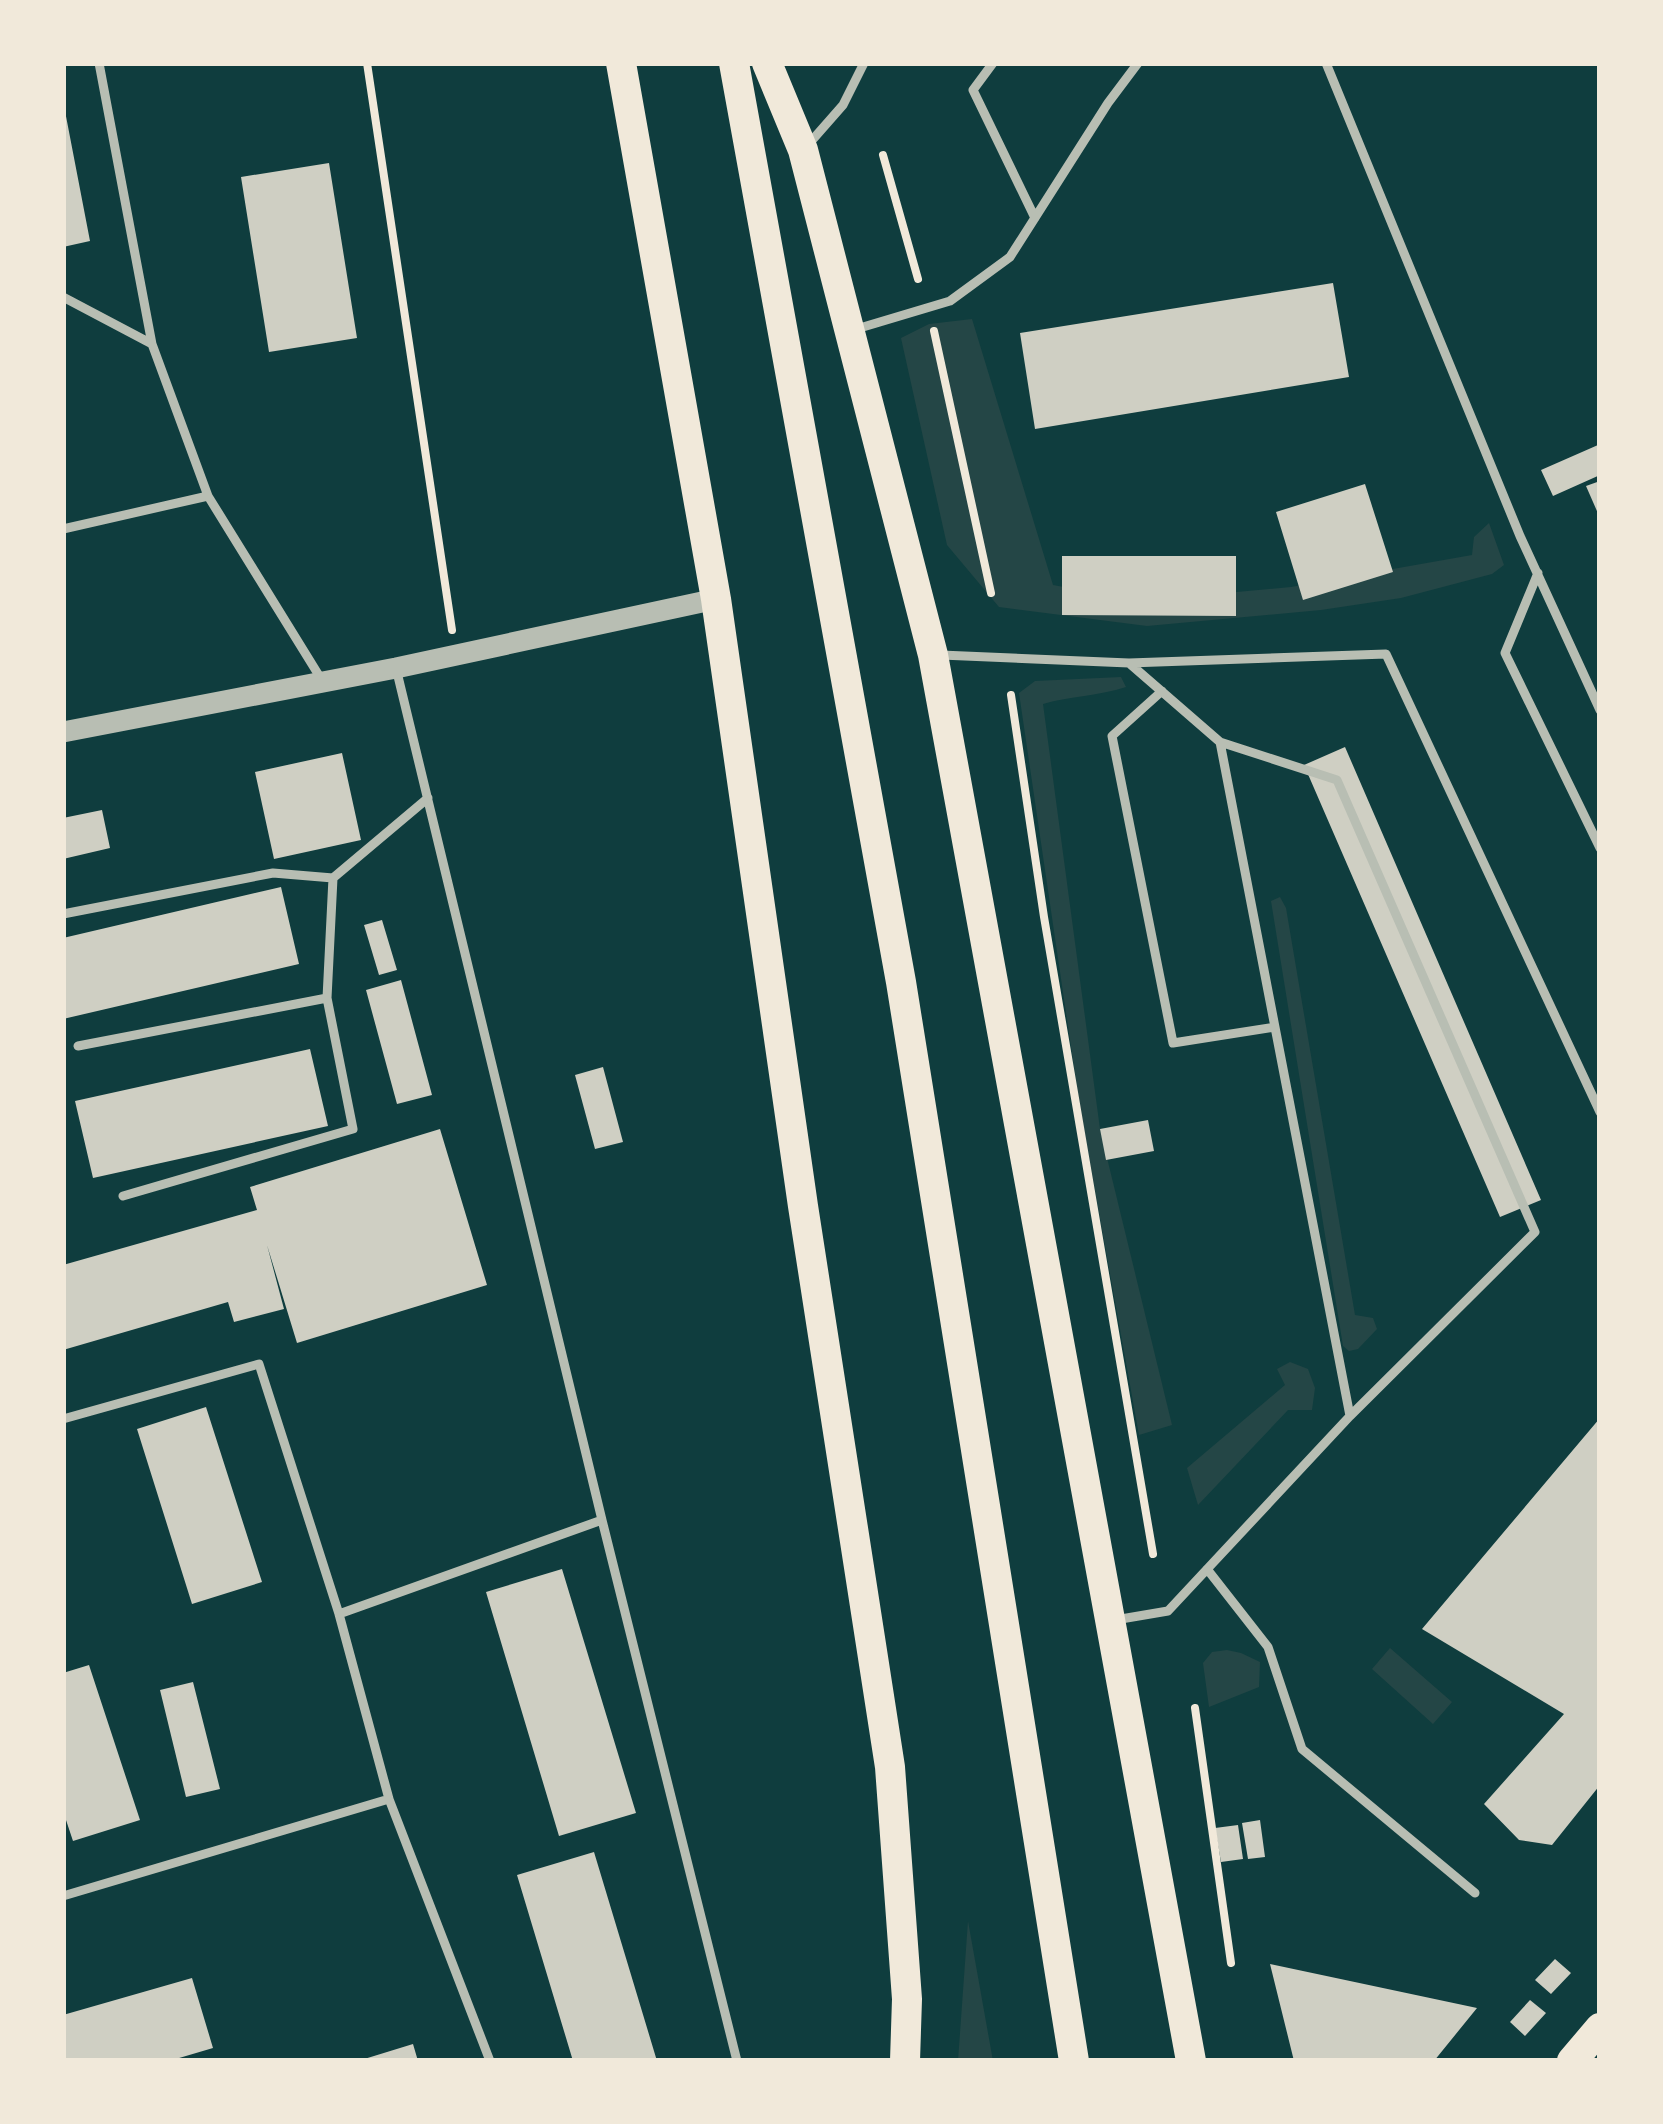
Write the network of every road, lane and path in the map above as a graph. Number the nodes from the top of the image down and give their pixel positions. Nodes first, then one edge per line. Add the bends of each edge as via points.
1 (99, 63) edge
2 (367, 63) edge
3 (621, 63) edge
4 (734, 63) edge
5 (767, 63) edge
6 (864, 63) edge
7 (993, 63) edge
8 (1138, 63) edge
9 (1326, 63) edge
10 (803, 150) junction
11 (883, 155) dead end
12 (1035, 218) junction
13 (919, 279) dead end
14 (63, 297) edge
15 (933, 329) dead end
16 (850, 331) junction
17 (152, 344) junction
18 (208, 496) junction
19 (63, 529) edge
20 (1538, 573) junction
21 (991, 593) dead end
22 (716, 599) junction
23 (456, 655) junction
24 (933, 655) junction
25 (1129, 663) junction
26 (396, 668) junction
27 (323, 682) junction
28 (1162, 691) junction
29 (1011, 695) dead end
30 (1600, 710) edge
31 (63, 732) edge
32 (1220, 742) junction
33 (428, 798) junction
34 (1600, 848) edge
35 (332, 878) junction
36 (63, 914) edge
37 (328, 998) junction
38 (1275, 1027) junction
39 (78, 1046) dead end
40 (1600, 1112) edge
41 (123, 1196) dead end
42 (1350, 1416) junction
43 (63, 1419) edge
44 (602, 1520) junction
45 (1153, 1554) dead end
46 (1207, 1569) junction
47 (339, 1614) junction
48 (1110, 1621) junction
49 (1195, 1708) dead end
50 (389, 1799) junction
51 (1475, 1893) dead end
52 (63, 1896) edge
53 (1231, 1963) dead end
54 (1600, 2028) edge
55 (490, 2061) edge
56 (737, 2061) edge
57 (904, 2061) edge
58 (1073, 2061) edge
59 (1191, 2061) edge
60 (1572, 2061) edge

1 - 17 lane
2 - 23 path
3 - 22 main road
4 - 58 main road via 901,982
5 - 10 main road
6 - 10 lane via 843,105
7 - 12 lane via 973,90
8 - 12 lane
9 - 20 lane
10 - 16 main road
11 - 13 path
12 - 16 lane via 1010,257 950,302
14 - 17 lane
15 - 21 path
16 - 24 main road
17 - 18 lane
18 - 19 lane
18 - 27 lane
20 - 30 lane
20 - 34 lane via 1505,652
22 - 23 street
22 - 57 main road via 890,1767
23 - 26 street
24 - 25 lane
24 - 48 main road
25 - 28 lane
25 - 40 lane via 1386,654
26 - 27 street
26 - 33 lane
27 - 31 street
28 - 32 lane
28 - 38 lane via 1112,736 1174,1043
29 - 45 path
32 - 38 lane
32 - 42 lane via 1337,780 1535,1232
33 - 35 lane
33 - 44 lane
35 - 36 lane via 272,873
35 - 37 lane
37 - 39 lane
37 - 41 lane via 353,1129
38 - 42 lane
42 - 46 lane
43 - 47 lane via 260,1364
44 - 47 lane
44 - 56 lane
46 - 48 lane via 1168,1611
46 - 51 lane via 1268,1647 1302,1749
47 - 50 lane
48 - 59 main road
49 - 53 path
50 - 52 lane
50 - 55 lane
54 - 60 main road

